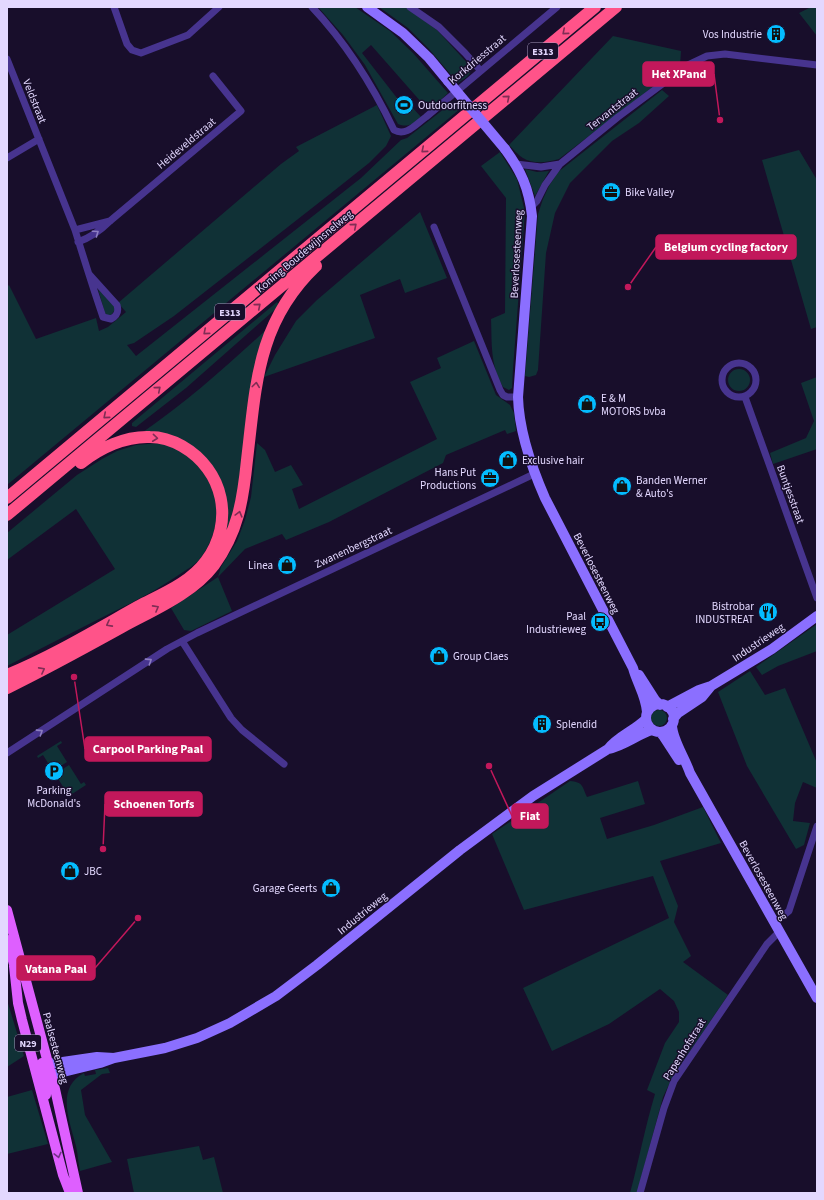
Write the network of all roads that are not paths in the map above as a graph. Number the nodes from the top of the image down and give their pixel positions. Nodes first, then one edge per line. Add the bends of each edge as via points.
1 (114, 7) edge
2 (219, 7) edge
3 (312, 7) edge
4 (367, 7) edge
5 (410, 7) edge
6 (557, 7) edge
7 (595, 7) edge
8 (616, 7) edge
9 (7, 59) edge
10 (817, 64) edge
11 (480, 70) junction
12 (213, 76) dead end
13 (39, 139) junction
14 (7, 158) edge
15 (516, 164) junction
16 (560, 164) junction
17 (531, 206) junction
18 (110, 221) junction
19 (434, 227) dead end
20 (75, 230) junction
21 (78, 242) junction
22 (324, 251) junction
23 (89, 274) junction
24 (518, 397) junction
25 (745, 397) junction
26 (534, 474) junction
27 (7, 498) edge
28 (20, 504) junction
29 (7, 515) edge
30 (817, 598) edge
31 (817, 616) edge
32 (182, 641) junction
33 (633, 668) junction
34 (7, 675) edge
35 (712, 686) junction
36 (7, 688) edge
37 (663, 706) junction
38 (647, 715) junction
39 (673, 722) junction
40 (656, 731) junction
41 (608, 750) junction
42 (7, 753) edge
43 (284, 764) dead end
44 (690, 773) junction
45 (817, 826) edge
46 (7, 910) edge
47 (774, 923) junction
48 (779, 932) junction
49 (7, 940) edge
50 (14, 966) junction
51 (817, 998) edge
52 (48, 1070) junction
53 (48, 1118) junction
54 (70, 1193) edge
55 (78, 1193) edge
56 (640, 1193) edge

1 - 2 street via 127,44 132,50 141,53 188,35
3 - 11 street, Korkdriesstraat via 330,26 355,60 377,95 394,130 399,133 406,132 421,121
4 - 15 street, Beverlosesteenweg, bridge via 408,37 429,58
5 - 11 street via 439,27
6 - 11 street, Korkdriesstraat
7 -> 27 highway, Koning Boudewijnsnelweg / E313
22 -> 8 highway, Koning Boudewijnsnelweg / E313
9 - 13 street, Veldstraat
10 - 16 street, Tervantstraat via 725,54 699,59 618,117
12 - 18 street, Heideveldstraat via 241,111
13 - 14 street, Veldstraat
13 - 20 street
15 - 16 street via 541,167
15 - 17 street, Beverlosesteenweg via 525,182
16 - 17 street, Tervantstraat via 537,201
17 - 24 street, Beverlosesteenweg
18 - 20 street
21 -> 18 street via 100,231
19 - 24 street via 500,390 507,397
20 - 21 street
21 - 23 street
28 -> 22 highway, Koning Boudewijnsnelweg / E313
36 -> 22 highway via 177,597 213,566 224,549 238,517 263,351 284,306 303,280 319,264
23 - 23 street via 117,305 118,311 114,317 103,317
24 - 26 street, Beverlosesteenweg via 521,427
25 - 25 street via 754,390 755,373 742,363 731,365 724,373 723,385 734,397
25 - 30 street, Buntjesstraat
26 - 32 street, Zwanenbergstraat
26 - 33 street, Beverlosesteenweg via 544,498
28 - 29 highway, Koning Boudewijnsnelweg / E313
28 -> 34 highway via 47,490 99,450 124,440 151,437 179,444 205,464 219,490 222,520 212,552 192,576 106,625
31 - 35 street, Industrieweg via 772,649
42 -> 32 street, Zwanenbergstraat
32 - 43 street via 231,718
33 - 37 street, Beverlosesteenweg via 655,700
33 - 38 street, Beverlosesteenweg via 646,704
35 - 37 street, Industrieweg
35 - 39 street, Industrieweg via 702,697 678,713
37 - 38 street, Industrieweg via 653,706
37 - 39 street via 672,712
38 - 40 street via 646,723
38 - 41 street, Industrieweg via 634,730 614,742
39 - 40 street, Industrieweg via 667,730
39 - 44 street, Beverlosesteenweg via 672,732
40 - 41 street, Industrieweg via 646,732
40 - 44 street, Beverlosesteenweg via 664,737
41 - 52 street, Industrieweg via 533,796 276,996 230,1023 197,1038 165,1048 114,1058 97,1057
44 - 47 street, Beverlosesteenweg
45 - 47 street via 788,911
46 - 52 main road, Paalsesteenweg / N29
47 - 48 street, Beverlosesteenweg
48 - 51 street, Beverlosesteenweg
48 - 56 street, Papenhofstraat via 767,944 674,1081
49 - 50 main road, Paalsesteenweg / N29
50 - 52 main road, Paalsesteenweg / N29
50 - 53 main road, Paalsesteenweg / N29 via 18,1003
52 - 53 main road, Paalsesteenweg / N29 via 45,1091 50,1111
52 - 55 main road, Paalsesteenweg / N29
53 -> 54 main road, Paalsesteenweg / N29

